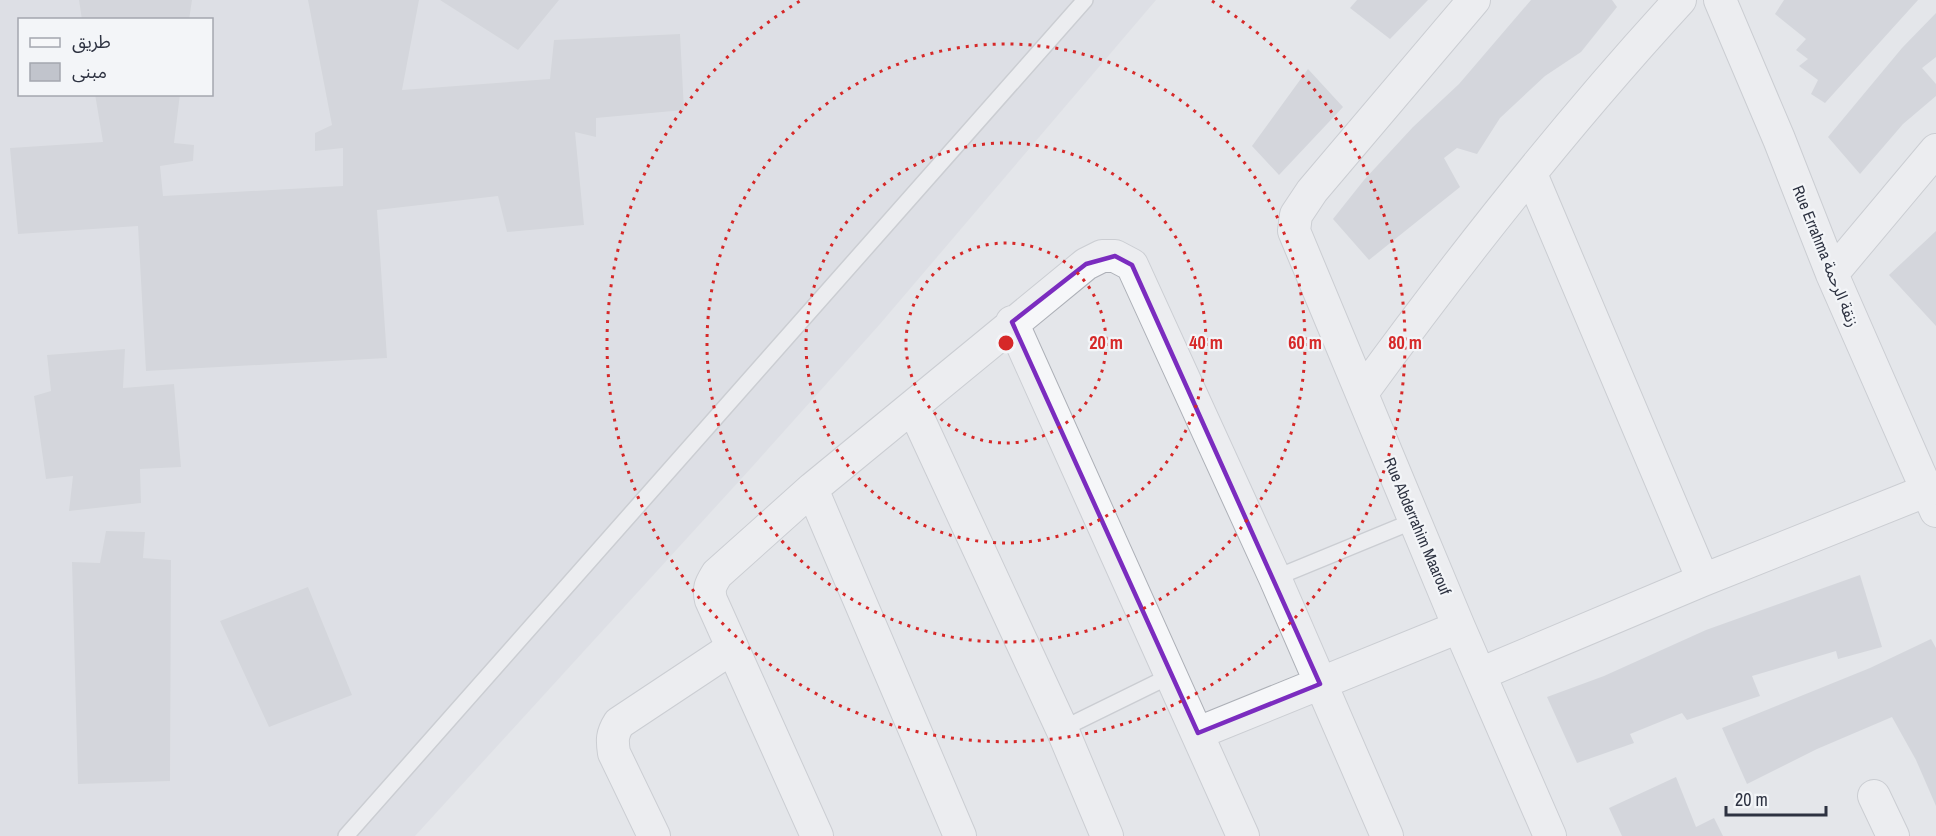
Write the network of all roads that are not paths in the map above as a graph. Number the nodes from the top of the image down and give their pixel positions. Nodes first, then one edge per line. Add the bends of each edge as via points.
1 (1086, 0) edge
2 (1474, 0) edge
3 (1680, 0) edge
4 (1719, 0) edge
5 (1936, 150) edge
6 (1531, 174) junction
7 (1832, 274) junction
8 (1012, 322) junction
9 (1362, 393) junction
10 (913, 407) junction
11 (812, 489) junction
12 (1932, 501) edge
13 (1416, 520) junction
14 (1275, 578) junction
15 (1703, 580) junction
16 (1460, 627) junction
17 (732, 648) junction
18 (1480, 674) junction
19 (1172, 675) junction
20 (1320, 684) junction
21 (1062, 729) junction
22 (1198, 733) junction
23 (1874, 796) dead end
24 (346, 836) edge
25 (654, 836) edge
26 (817, 836) edge
27 (960, 836) edge
28 (1107, 836) edge
29 (1243, 836) edge
30 (1387, 836) edge
31 (1550, 836) edge
32 (1893, 836) edge

1 - 24 lane
2 - 9 street, Rue Abderrahim Maarouf via 1296,215 1296,239
3 - 6 street
4 - 7 street, Rue Errahma زنقة الرحمة
5 - 7 street
6 - 9 street via 1428,302
6 - 15 street
7 - 12 street, Rue Errahma زنقة الرحمة
8 - 10 street
8 - 14 street via 1086,264 1102,256 1115,256 1132,265
8 - 19 street
9 - 13 street, Rue Abderrahim Maarouf
10 - 11 street
10 - 21 street
11 - 17 street via 710,584 711,600
11 - 27 street
12 - 15 street
13 - 14 lane
13 - 16 street, Rue Abderrahim Maarouf
14 - 20 street
15 - 18 street
16 - 18 street, Rue Abderrahim Maarouf
16 - 20 street
17 - 25 street via 619,723 613,733 614,753
17 - 26 street
18 - 31 street, Rue Abderrahim Maarouf
19 - 21 lane
19 - 22 street
20 - 22 street
20 - 30 street
21 - 28 street
22 - 29 street
23 - 32 street

